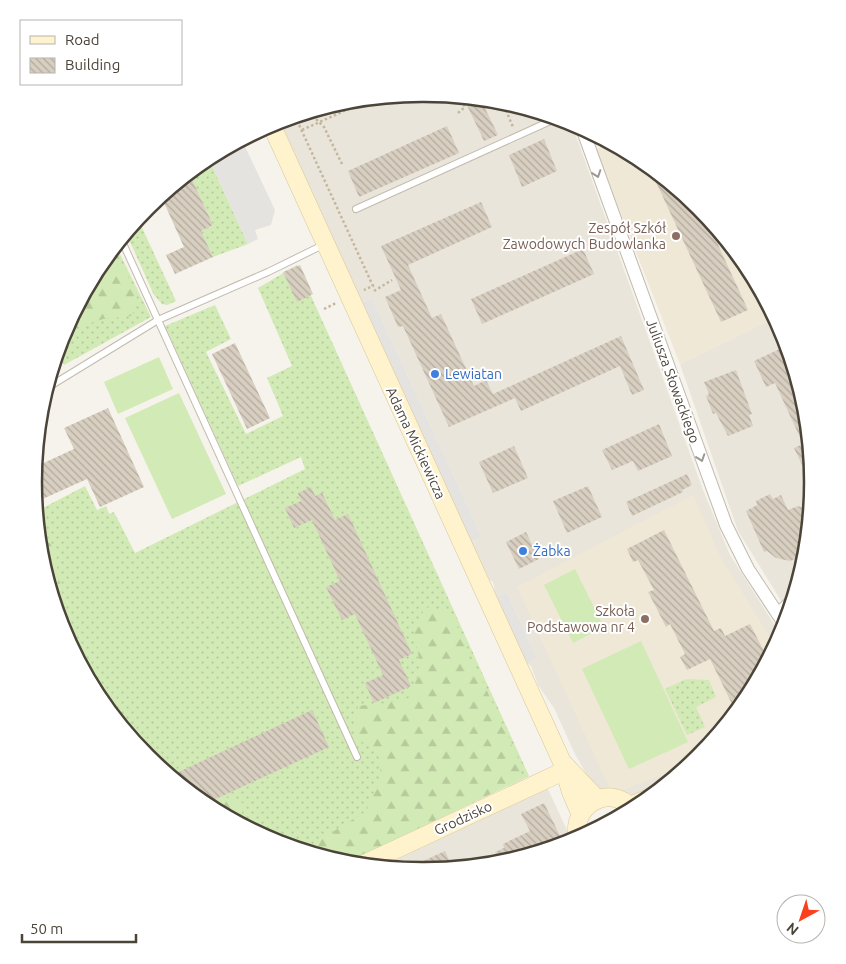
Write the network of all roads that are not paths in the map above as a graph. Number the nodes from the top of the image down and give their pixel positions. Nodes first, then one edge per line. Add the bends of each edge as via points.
1 (547, 123) edge
2 (274, 131) edge
3 (588, 139) edge
4 (356, 208) dead end
5 (325, 244) junction
6 (124, 246) edge
7 (158, 320) junction
8 (55, 383) edge
9 (779, 616) edge
10 (357, 757) dead end
11 (563, 766) junction
12 (597, 799) junction
13 (625, 804) edge
14 (580, 813) junction
15 (576, 830) edge
16 (374, 859) edge

1 - 4 lane
2 - 5 street, Adama Mickiewicza
3 -> 9 street, Juliusza Słowackiego via 726,525 748,570
5 - 7 lane
5 - 11 street, Adama Mickiewicza
6 - 7 lane
7 - 8 lane
7 - 10 lane
11 - 12 street, Adama Mickiewicza
11 - 14 street, Adama Mickiewicza
11 - 16 street, Grodzisko
12 - 13 street via 616,798
12 - 14 street
14 - 15 street

